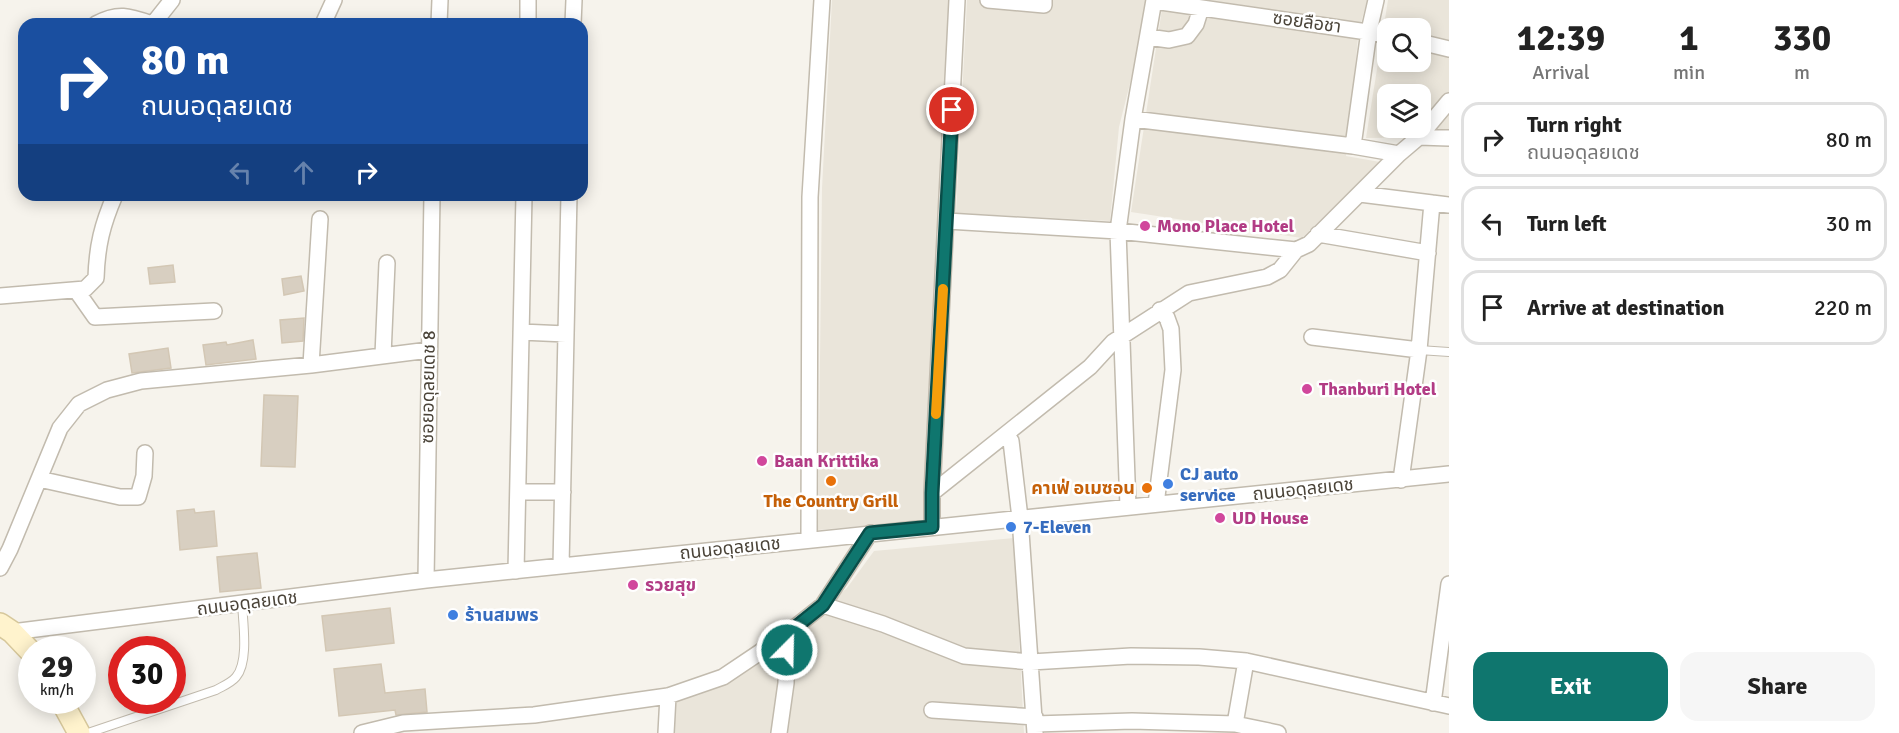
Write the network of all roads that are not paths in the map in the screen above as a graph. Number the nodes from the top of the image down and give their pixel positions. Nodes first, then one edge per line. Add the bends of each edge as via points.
1 (172, 0) edge
2 (334, 0) edge
3 (440, 0) edge
4 (528, 0) edge
5 (574, 0) edge
6 (822, 0) edge
7 (957, 0) edge
8 (988, 0) edge
9 (1044, 0) edge
10 (1376, 0) edge
11 (1154, 1) edge
12 (1201, 8) junction
13 (108, 18) edge
14 (131, 18) edge
15 (158, 18) edge
16 (326, 18) edge
17 (439, 18) edge
18 (528, 18) edge
19 (573, 18) edge
20 (1369, 31) junction
21 (1377, 33) edge
22 (1148, 37) junction
23 (1431, 45) edge
24 (1449, 49) edge
25 (1449, 101) edge
26 (1133, 119) junction
27 (1431, 123) edge
28 (1431, 137) edge
29 (1418, 138) edge
30 (1449, 138) edge
31 (1353, 146) junction
32 (1399, 154) junction
33 (1360, 194) junction
34 (112, 201) edge
35 (432, 201) edge
36 (524, 201) edge
37 (569, 201) edge
38 (1432, 203) junction
39 (1449, 205) edge
40 (320, 219) dead end
41 (947, 220) junction
42 (1118, 231) junction
43 (1318, 234) junction
44 (1296, 250) junction
45 (1428, 253) junction
46 (387, 263) dead end
47 (76, 290) junction
48 (0, 296) edge
49 (1160, 310) junction
50 (214, 311) dead end
51 (521, 332) junction
52 (566, 334) junction
53 (1121, 337) junction
54 (1312, 337) dead end
55 (429, 350) junction
56 (1419, 350) junction
57 (1449, 352) edge
58 (384, 355) junction
59 (311, 365) junction
60 (1011, 441) dead end
61 (145, 453) dead end
62 (1449, 474) edge
63 (39, 479) junction
64 (1401, 480) junction
65 (518, 492) junction
66 (563, 492) junction
67 (932, 493) junction
68 (1156, 504) junction
69 (1128, 507) junction
70 (1020, 518) junction
71 (932, 527) junction
72 (870, 533) junction
73 (809, 540) junction
74 (561, 566) junction
75 (0, 568) edge
76 (516, 571) junction
77 (426, 580) junction
78 (1449, 584) edge
79 (242, 603) junction
80 (823, 605) junction
81 (1447, 622) edge
82 (6, 628) edge
83 (787, 634) junction
84 (18, 640) edge
85 (1246, 661) junction
86 (1031, 662) junction
87 (668, 696) junction
88 (1433, 702) junction
89 (1449, 706) edge
90 (932, 710) dead end
91 (69, 714) edge
92 (1235, 724) junction
93 (1035, 725) edge
94 (391, 730) edge
95 (79, 733) edge
96 (88, 733) edge
97 (362, 733) edge
98 (666, 733) edge
99 (779, 733) edge
100 (1278, 733) edge

1 - 15 street
2 - 16 street
3 - 17 street
4 - 18 street
5 - 19 street
6 - 73 street via 810,197
7 - 41 street
8 - 9 street via 1044,5
10 - 20 street
11 - 12 street, ซอยลือชา
11 - 22 street
12 - 20 street, ซอยลือชา
12 - 22 street via 1187,36 1169,40
13 - 14 street
20 - 21 street, ซอยลือชา
20 - 31 street
22 - 26 street
23 - 24 street
25 - 27 street
26 - 31 street
26 - 42 street
28 - 30 street
29 - 32 street
31 - 32 street
32 - 33 street
33 - 38 street
33 - 43 street
34 - 47 street via 97,248 96,278 86,289
35 - 55 street, ซอยอดุลยเดช 8
36 - 51 street
37 - 52 street
38 - 39 street
38 - 45 street
40 - 59 street
41 - 42 street
41 - 67 street
42 - 44 street
42 - 53 street
43 - 44 street
43 - 45 street
44 - 49 street via 1280,270 1267,277 1189,293
45 - 56 street
46 - 58 street
47 - 48 street
47 - 50 street via 95,317
49 - 53 street
49 - 68 street via 1171,328 1173,370
51 - 52 street
51 - 65 street
52 - 66 street
53 - 67 street via 1090,367
53 - 69 street
54 - 56 street
55 - 58 street
55 - 77 street, ซอยอดุลยเดช 8
56 - 57 lane
56 - 64 street
58 - 59 street
59 - 63 street via 141,381 106,390 79,404 60,428
60 - 70 street
61 - 63 street via 142,485 134,499
62 - 64 street, ถนนอดุลยเดช
63 - 75 street
64 - 68 street, ถนนอดุลยเดช
65 - 66 street
65 - 76 street
66 - 74 street
67 - 71 street
68 - 69 street, ถนนอดุลยเดช
69 - 70 street, ถนนอดุลยเดช
70 - 71 street, ถนนอดุลยเดช
70 - 86 street
71 - 72 street, ถนนอดุลยเดช
72 - 73 street, ถนนอดุลยเดช
72 - 80 street
73 - 74 street, ถนนอดุลยเดช
74 - 76 street, ถนนอดุลยเดช
76 - 77 street, ถนนอดุลยเดช
77 - 79 street, ถนนอดุลยเดช
78 - 81 street
79 - 82 street, ถนนอดุลยเดช
79 - 96 lane via 243,661 234,680 216,690
80 - 83 street
80 - 86 street via 964,656
81 - 88 street
82 - 84 street
83 - 87 street via 723,676
83 - 99 street via 786,684
85 - 86 street via 1131,656
85 - 88 street
85 - 92 street
86 - 93 street
87 - 94 street via 534,715 403,723
87 - 98 street
88 - 89 street
90 - 93 street
91 - 95 street
92 - 93 street via 1132,721
92 - 100 street
94 - 97 street

